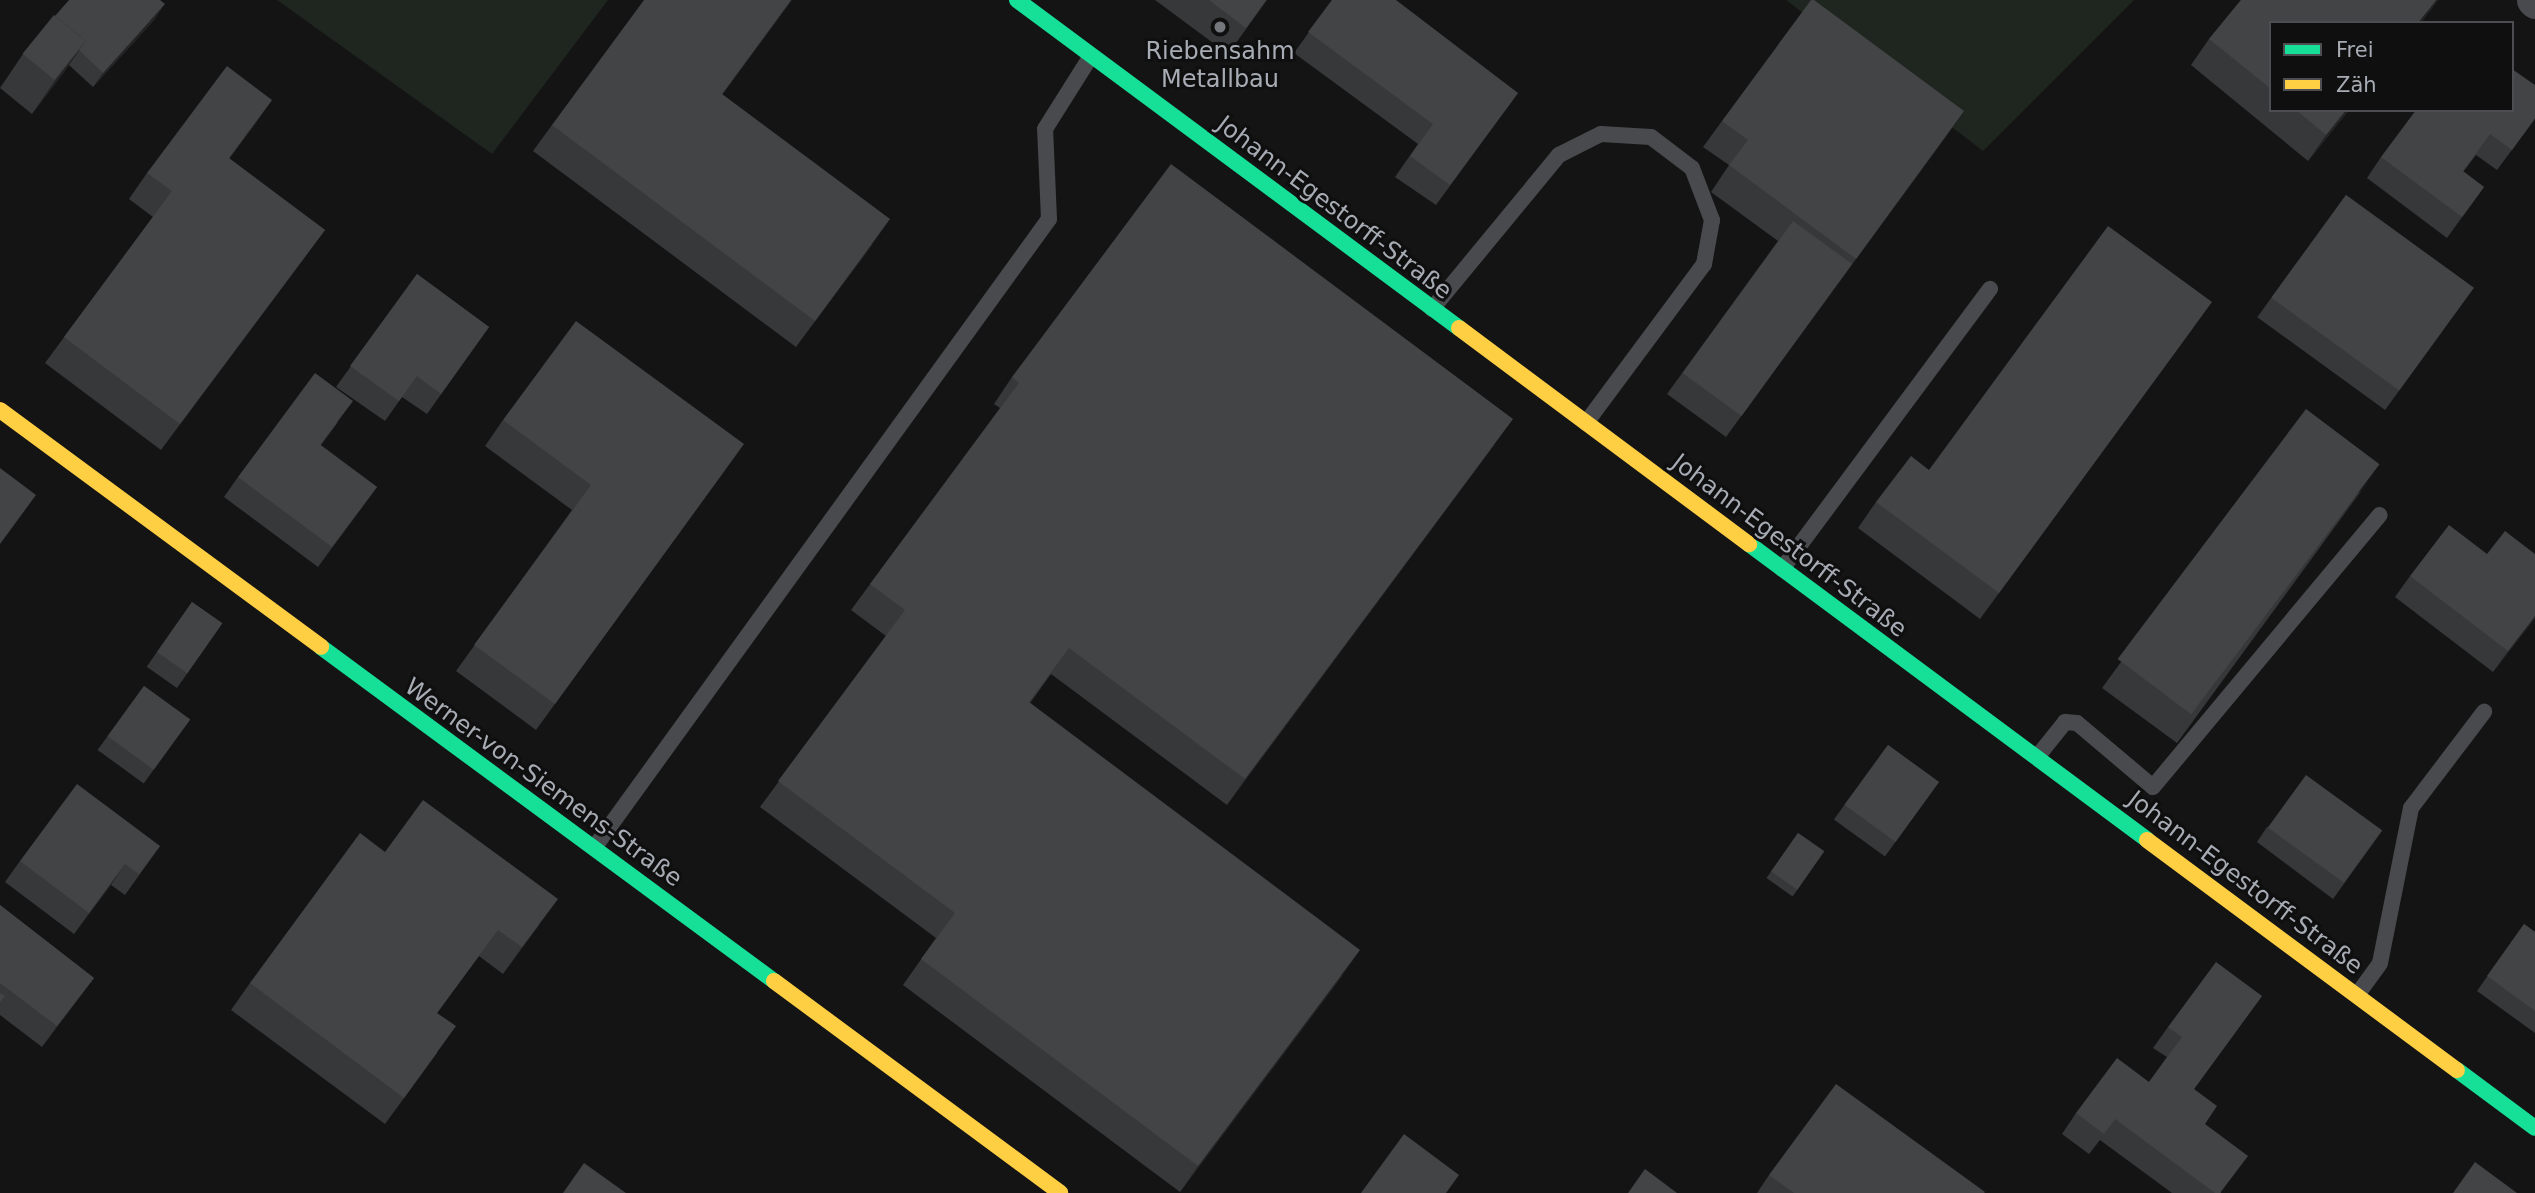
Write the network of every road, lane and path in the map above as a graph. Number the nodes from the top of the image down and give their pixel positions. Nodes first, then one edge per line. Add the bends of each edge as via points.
1 (1017, 0) edge
2 (1091, 56) junction
3 (1990, 289) dead end
4 (1432, 309) junction
5 (0, 410) edge
6 (1586, 423) junction
7 (2380, 515) dead end
8 (1782, 569) junction
9 (2484, 712) dead end
10 (2037, 757) junction
11 (594, 848) junction
12 (2357, 995) junction
13 (2535, 1128) edge
14 (1060, 1193) edge

1 - 2 street, Johann-Egestorff-Straße
2 - 4 street, Johann-Egestorff-Straße
2 - 11 lane via 1045,129 1049,219
3 - 8 lane
4 - 6 street, Johann-Egestorff-Straße
4 - 6 lane via 1559,155 1601,134 1651,137 1692,168 1712,220 1704,264
5 - 11 street, Werner-von-Siemens-Straße
6 - 8 street, Johann-Egestorff-Straße
7 - 10 lane via 2153,787 2077,723 2065,722
8 - 10 street, Johann-Egestorff-Straße
9 - 12 lane via 2411,808 2380,962
10 - 12 street, Johann-Egestorff-Straße
11 - 14 street, Werner-von-Siemens-Straße
12 - 13 street, Johann-Egestorff-Straße

